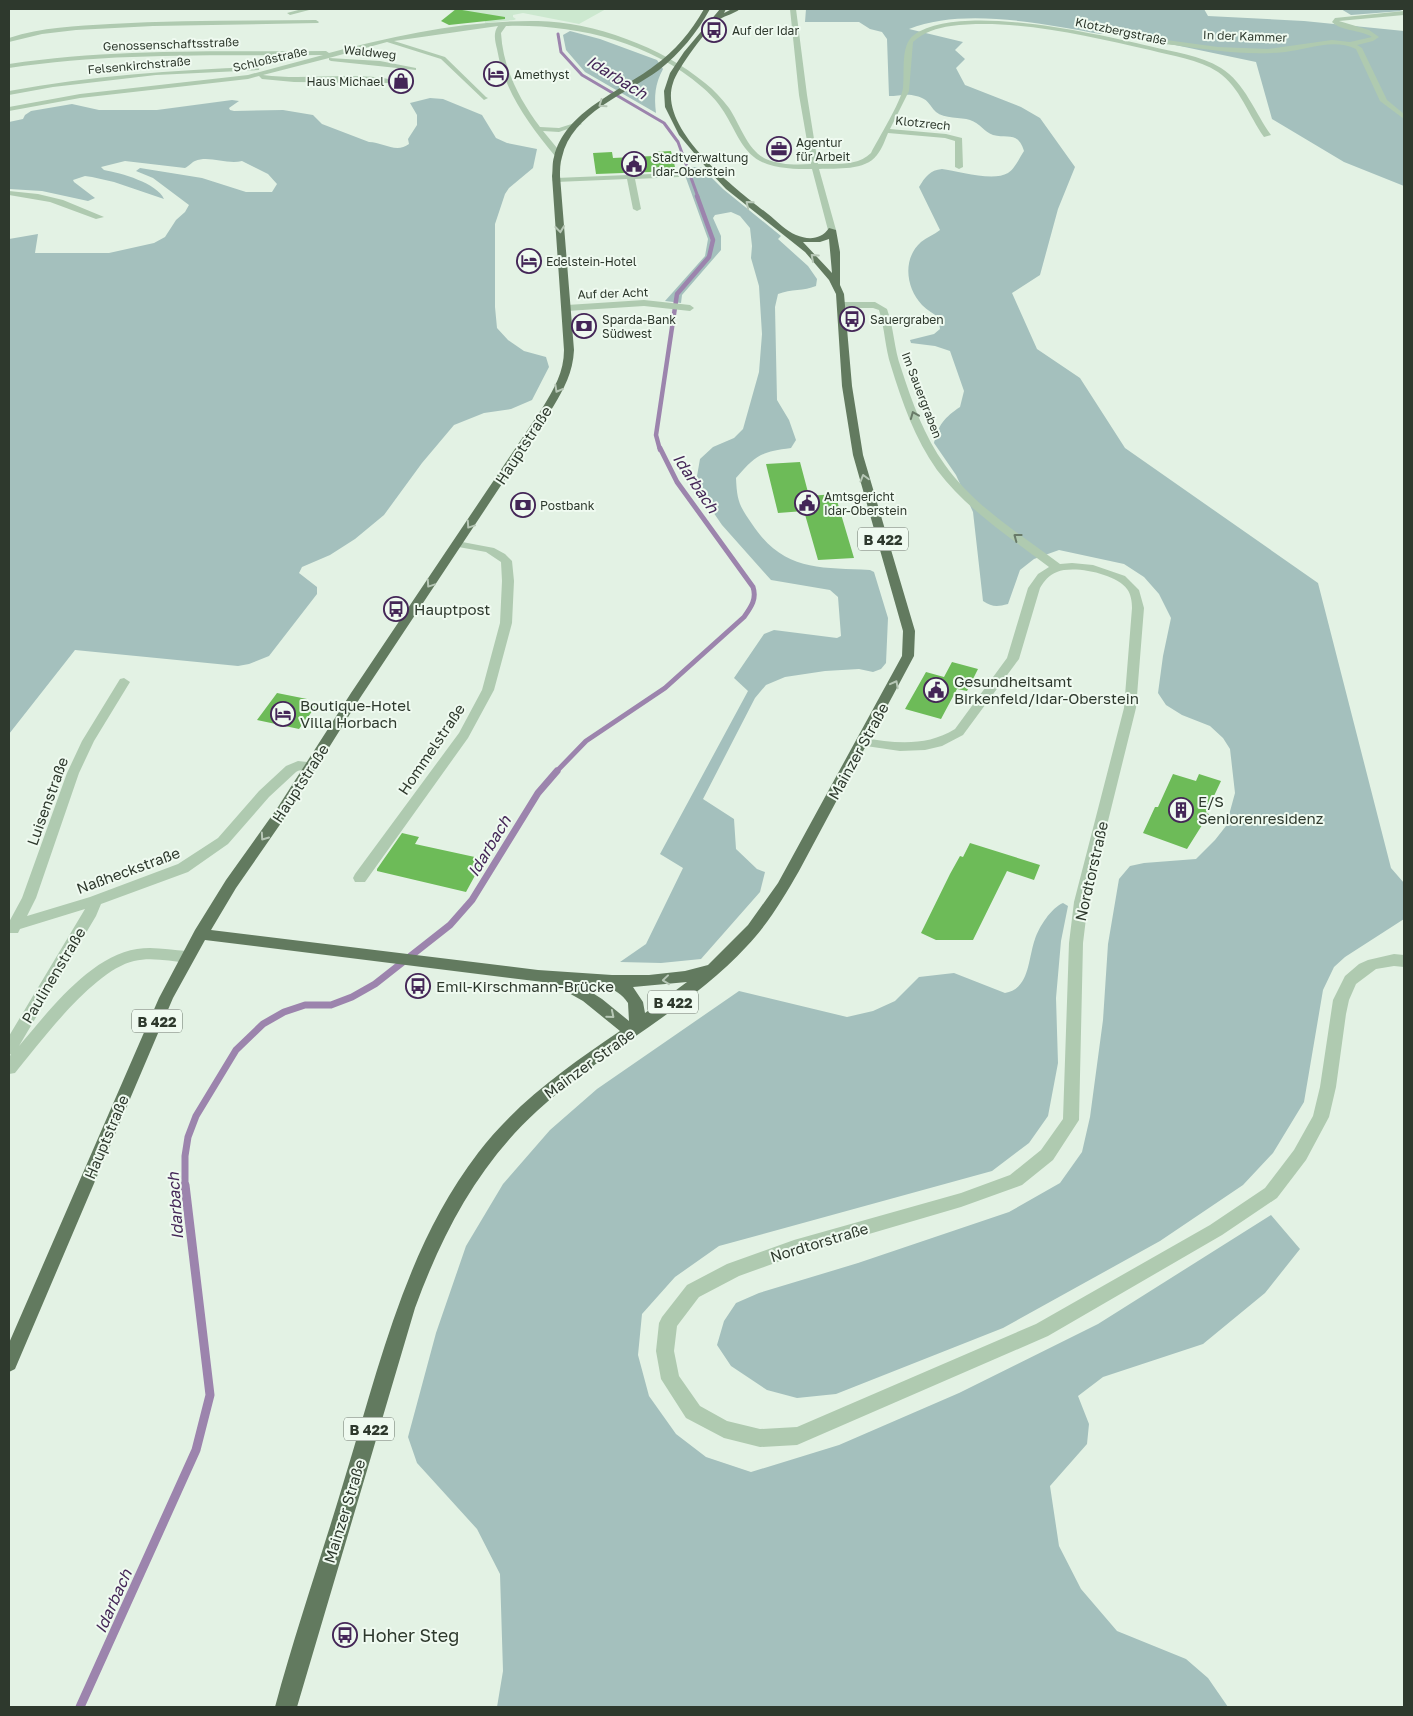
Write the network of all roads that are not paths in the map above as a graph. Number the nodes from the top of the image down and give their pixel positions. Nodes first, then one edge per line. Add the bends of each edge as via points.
1 (310, 9) edge
2 (707, 9) edge
3 (723, 9) edge
4 (737, 9) edge
5 (792, 9) edge
6 (697, 10) dead end
7 (290, 13) dead end
8 (1404, 13) edge
9 (270, 14) dead end
10 (717, 18) junction
11 (702, 19) junction
12 (265, 22) junction
13 (316, 22) dead end
14 (504, 25) junction
15 (1105, 38) junction
16 (9, 40) edge
17 (387, 40) junction
18 (1350, 44) junction
19 (334, 54) junction
20 (323, 58) junction
21 (9, 66) edge
22 (414, 69) dead end
23 (272, 71) junction
24 (256, 76) junction
25 (392, 81) dead end
26 (9, 93) edge
27 (484, 98) dead end
28 (9, 110) edge
29 (1404, 116) edge
30 (578, 124) junction
31 (538, 128) junction
32 (886, 131) junction
33 (1267, 135) dead end
34 (558, 154) junction
35 (815, 167) junction
36 (959, 167) dead end
37 (676, 175) dead end
38 (631, 178) junction
39 (556, 180) junction
40 (9, 193) edge
41 (637, 209) dead end
42 (100, 216) dead end
43 (832, 230) junction
44 (788, 234) junction
45 (837, 283) junction
46 (842, 304) junction
47 (566, 308) junction
48 (686, 308) dead end
49 (457, 544) junction
50 (1056, 567) junction
51 (124, 682) dead end
52 (863, 742) junction
53 (311, 766) junction
54 (360, 878) dead end
55 (95, 901) junction
56 (11, 929) edge
57 (200, 934) junction
58 (187, 957) junction
59 (1404, 961) edge
60 (713, 969) junction
61 (538, 976) junction
62 (612, 981) junction
63 (632, 1032) junction
64 (9, 1049) edge
65 (9, 1068) edge
66 (9, 1363) edge
67 (286, 1707) edge

1 - 7 street
2 - 11 main road, B 422
3 - 10 main road, B 422
4 - 10 main road
5 - 35 street
6 - 11 main road
8 - 18 street, In der Kammer via 1335,20 1339,25 1376,37
9 - 12 street
44 -> 10 main road, B 422 via 718,177 672,116 667,101 670,81 677,67
11 -> 30 main road, B 422 via 683,44 663,62 601,104
12 - 13 street
12 - 16 street via 80,28 34,33
14 - 17 street, Schloßstraße
14 - 31 street via 498,32 508,84
14 - 35 street via 528,23 576,28 609,35 644,49 704,85 726,109 751,151 762,160 789,167
15 - 18 street, In der Kammer via 1121,36 1269,51 1328,42
15 - 32 street, Klotzbergstraße via 989,23 951,25 917,35 910,42 906,91
15 - 33 street, Klotzbergstraße via 1187,57 1220,70 1234,83
17 - 19 street, Schloßstraße
17 - 27 street via 446,59
18 - 29 street via 1359,48 1384,102
19 - 20 street, Schloßstraße
19 - 21 street, Genossenschaftsstraße via 147,55
20 - 22 street, Waldweg
20 - 23 street, Schloßstraße
23 - 24 street, Schloßstraße
23 - 26 street, Felsenkirchstraße via 163,73
24 - 25 street
24 - 28 street, Schloßstraße via 80,96
30 - 31 street via 556,130
30 - 34 main road, B 422
31 - 34 street
32 - 35 street, Klotzbergstraße via 867,161
32 - 36 street, Klotzrech via 956,138 959,140
34 - 39 main road, Hauptstraße / B 422
35 - 43 street
37 - 38 street
38 - 39 street
38 - 41 street
39 -> 47 main road, Hauptstraße / B 422
40 - 42 street via 51,200
43 - 44 main road via 827,238 818,240
43 - 45 main road
45 -> 44 main road, B 422 via 829,271
45 - 46 main road, Mainzer Straße / B 422
50 -> 46 street, Im Sauergraben via 984,512 936,461 922,436 895,365 883,309 871,305
52 -> 46 main road, Mainzer Straße / B 422 via 905,665 910,641 858,455 847,386
47 - 48 street, Auf der Acht via 644,303
47 -> 49 main road, Hauptstraße / B 422 via 569,358 565,377
49 -> 53 main road, Hauptstraße / B 422
49 - 54 street, Hommelstraße via 488,550 506,561 506,623 496,665 488,690 464,735
50 - 52 street via 1040,576 1032,591 1014,659 959,732 937,744 905,748
50 - 59 street, Nordtorstraße via 1086,566 1117,576 1130,584 1137,594 1138,608 1130,708 1081,902 1076,942 1071,1120 1047,1155 1016,1180 961,1200 794,1248 733,1270 693,1291 668,1323 665,1351 670,1379 693,1412 724,1429 760,1438 797,1436 1042,1330 1216,1230 1271,1193 1300,1155 1321,1116 1338,1014 1350,980 1374,964
51 - 56 street, Luisenstraße via 88,741 73,773 29,898
52 - 60 main road, Mainzer Straße / B 422 via 799,858 760,919 744,940
53 - 55 street, Naßheckstraße via 298,765 283,775 223,841 198,859 165,876
53 -> 57 main road, Hauptstraße / B 422
55 - 56 street, Naßheckstraße
55 - 64 street, Paulinenstraße
57 - 58 main road, Hauptstraße / B 422
57 - 61 main road
58 - 65 street, Paulinenstraße via 144,953 127,956 103,970 79,991
58 - 66 main road, Hauptstraße / B 422 via 166,998
60 -> 62 main road via 672,979
60 - 63 main road, Mainzer Straße / B 422
61 - 62 main road
61 -> 63 main road via 557,980 580,991
62 - 63 main road via 623,986 636,1004 637,1022
63 - 67 main road, Mainzer Straße / B 422 via 560,1082 503,1134 478,1163 431,1242 406,1308

